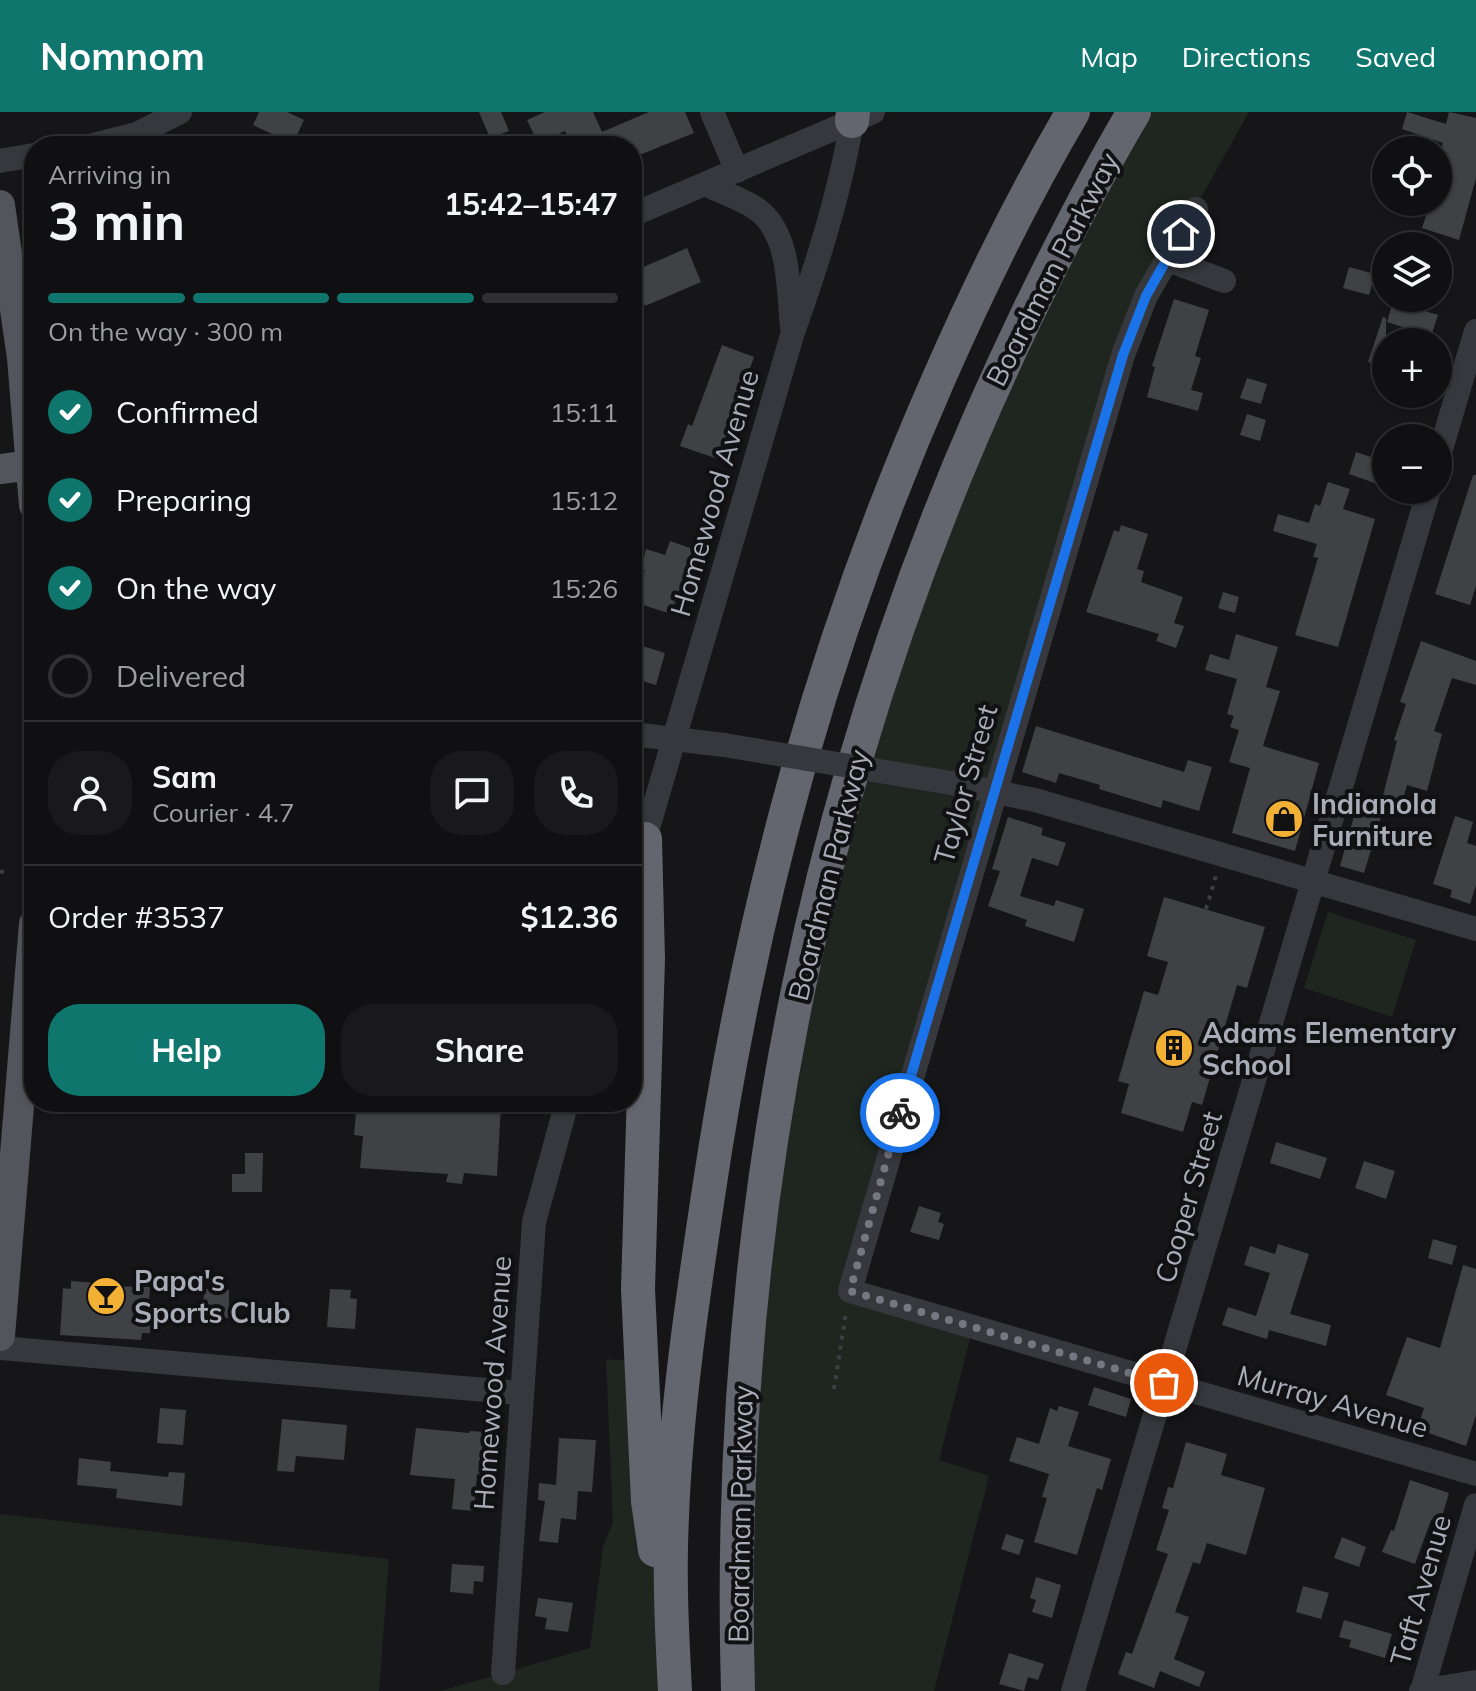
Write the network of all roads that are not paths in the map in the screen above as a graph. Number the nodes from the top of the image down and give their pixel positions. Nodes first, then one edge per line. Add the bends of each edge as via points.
1 (180, 112) edge
2 (712, 112) edge
3 (1073, 112) edge
4 (1134, 112) edge
5 (859, 115) edge
6 (129, 136) edge
7 (24, 157) edge
8 (0, 161) edge
9 (737, 171) junction
10 (707, 185) junction
11 (0, 205) edge
12 (1196, 209) dead end
13 (642, 211) edge
14 (1166, 259) junction
15 (1224, 281) dead end
16 (1476, 331) edge
17 (793, 332) junction
18 (24, 379) edge
19 (1448, 424) edge
20 (24, 465) edge
21 (0, 469) edge
22 (1425, 504) edge
23 (642, 735) edge
24 (674, 737) junction
25 (994, 791) junction
26 (645, 839) junction
27 (642, 849) edge
28 (1313, 881) junction
29 (1476, 929) edge
30 (24, 1079) edge
31 (564, 1112) edge
32 (850, 1291) joint
33 (0, 1336) edge
34 (0, 1348) edge
35 (1164, 1383) junction
36 (520, 1393) junction
37 (1476, 1474) edge
38 (1476, 1505) edge
39 (503, 1673) dead end
40 (1476, 1682) edge
41 (674, 1691) edge
42 (738, 1691) edge
43 (1073, 1691) edge
44 (1421, 1691) edge

1 - 6 street
2 - 9 street
3 - 41 highway, Boardman Parkway via 970,309 904,459 816,701 768,877 723,1095 680,1411 672,1519
4 - 42 highway, Boardman Parkway via 1055,258 954,477 883,670 817,902 778,1089 749,1304 736,1499
5 - 9 street
5 - 17 street, Homewood Avenue
7 - 8 street
9 - 10 street
10 - 13 street
10 - 17 street via 757,210 777,234
11 - 18 main road
12 - 14 street, Taylor Street
14 - 15 street
14 - 25 street, Taylor Street via 1123,355
16 - 19 street
17 - 24 street, Homewood Avenue
20 - 21 main road
22 - 28 street, Cooper Street
23 - 24 street
24 - 25 street, bridge
24 - 26 street, Homewood Avenue
25 - 28 street
25 - 32 street, Taylor Street
26 - 27 street, Homewood Avenue
26 - 41 highway via 648,959 638,1289 648,1501
28 - 29 street
28 - 35 street, Cooper Street
30 - 33 main road
31 - 36 street, Homewood Avenue via 536,1209
32 - 35 street, Murray Avenue
34 - 36 street
35 - 37 street, Murray Avenue
35 - 43 street, Cooper Street
36 - 39 street, Homewood Avenue
38 - 44 street, Taft Avenue
40 - 44 street

